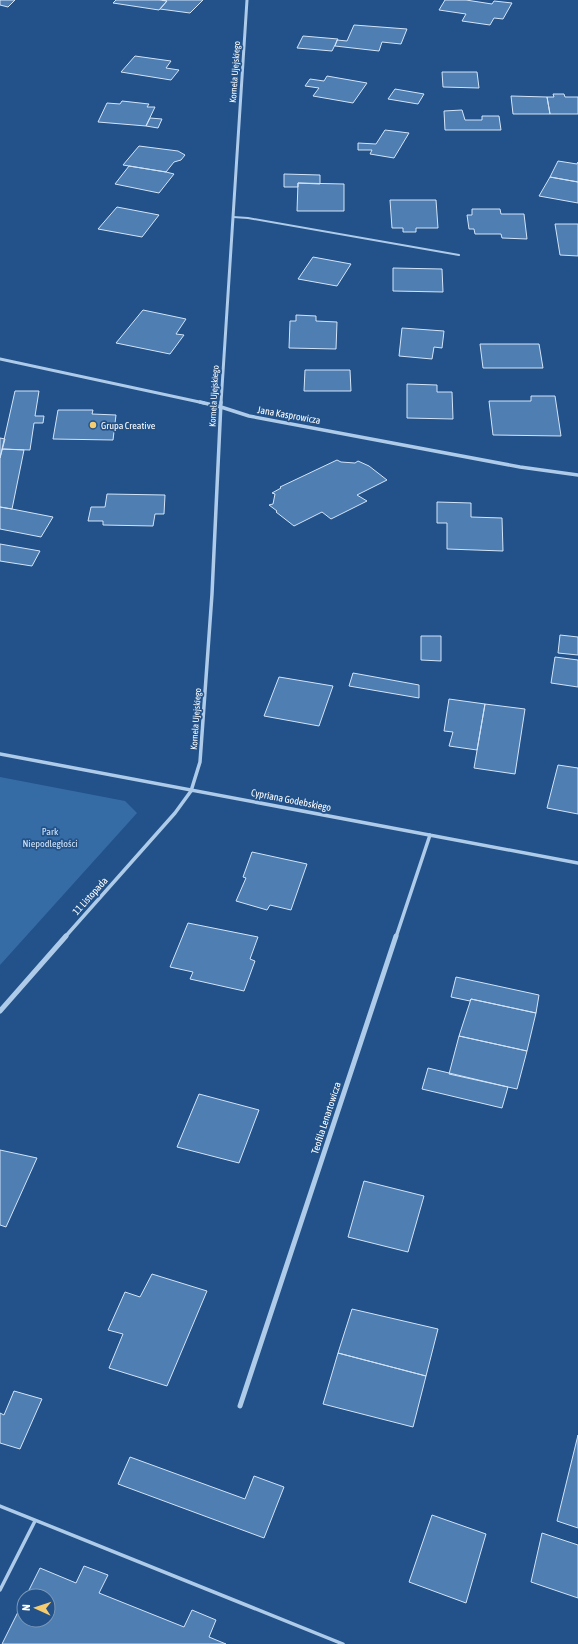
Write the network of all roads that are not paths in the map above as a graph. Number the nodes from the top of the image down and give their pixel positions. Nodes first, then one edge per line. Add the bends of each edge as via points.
1 (246, 0) edge
2 (233, 217) junction
3 (459, 255) dead end
4 (0, 359) edge
5 (220, 407) junction
6 (578, 475) edge
7 (0, 754) edge
8 (191, 791) junction
9 (430, 835) junction
10 (578, 863) edge
11 (0, 1011) edge
12 (240, 1406) dead end
13 (0, 1506) edge
14 (35, 1521) junction
15 (0, 1590) edge
16 (343, 1644) edge

1 - 2 street, Kornela Ujejskiego
2 - 3 lane
2 - 5 street, Kornela Ujejskiego
4 - 5 street, Jana Kasprowicza
5 - 6 street, Jana Kasprowicza via 249,416 520,467
5 - 8 street, Kornela Ujejskiego via 212,594 200,762
7 - 8 street, Cypriana Godebskiego
8 - 9 street, Cypriana Godebskiego
8 - 11 street, 11 Listopada via 175,813
9 - 10 street, Cypriana Godebskiego
9 - 12 street, Teofila Lenartowicza
13 - 14 lane
14 - 15 lane
14 - 16 lane

